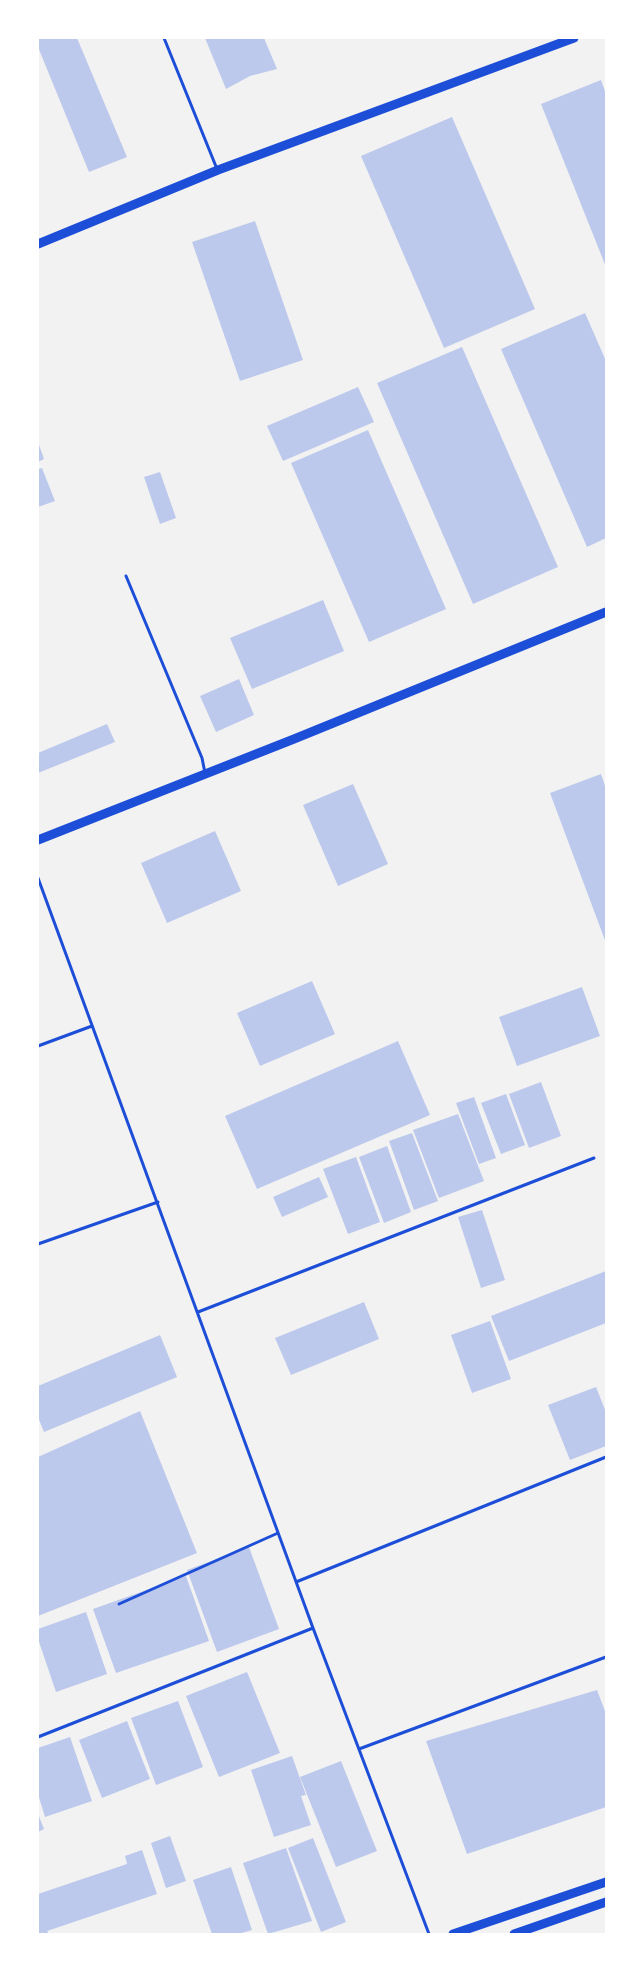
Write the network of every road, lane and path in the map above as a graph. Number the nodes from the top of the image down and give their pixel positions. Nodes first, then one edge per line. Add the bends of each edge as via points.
1 (164, 38) edge
2 (574, 38) edge
3 (218, 170) junction
4 (38, 244) edge
5 (126, 576) dead end
6 (606, 612) edge
7 (205, 774) junction
8 (38, 840) edge
9 (38, 878) edge
10 (92, 1026) junction
11 (38, 1046) edge
12 (594, 1158) dead end
13 (158, 1202) junction
14 (38, 1244) edge
15 (198, 1312) junction
16 (606, 1457) edge
17 (278, 1533) junction
18 (296, 1582) junction
19 (119, 1604) dead end
20 (313, 1628) junction
21 (606, 1658) edge
22 (38, 1737) edge
23 (359, 1749) junction
24 (606, 1882) edge
25 (606, 1902) edge
26 (429, 1934) edge
27 (453, 1934) edge
28 (514, 1934) edge

1 - 3 lane
2 - 3 street
3 - 4 street
5 - 7 lane via 202,758
6 - 7 street
7 - 8 street
9 - 10 lane
10 - 11 lane
10 - 13 lane
12 - 15 lane
13 - 14 lane
13 - 15 lane
15 - 17 lane
16 - 18 lane
17 - 18 lane
17 - 19 lane
18 - 20 lane
20 - 22 lane
20 - 23 lane
21 - 23 lane
23 - 26 lane
24 - 27 street
25 - 28 street

